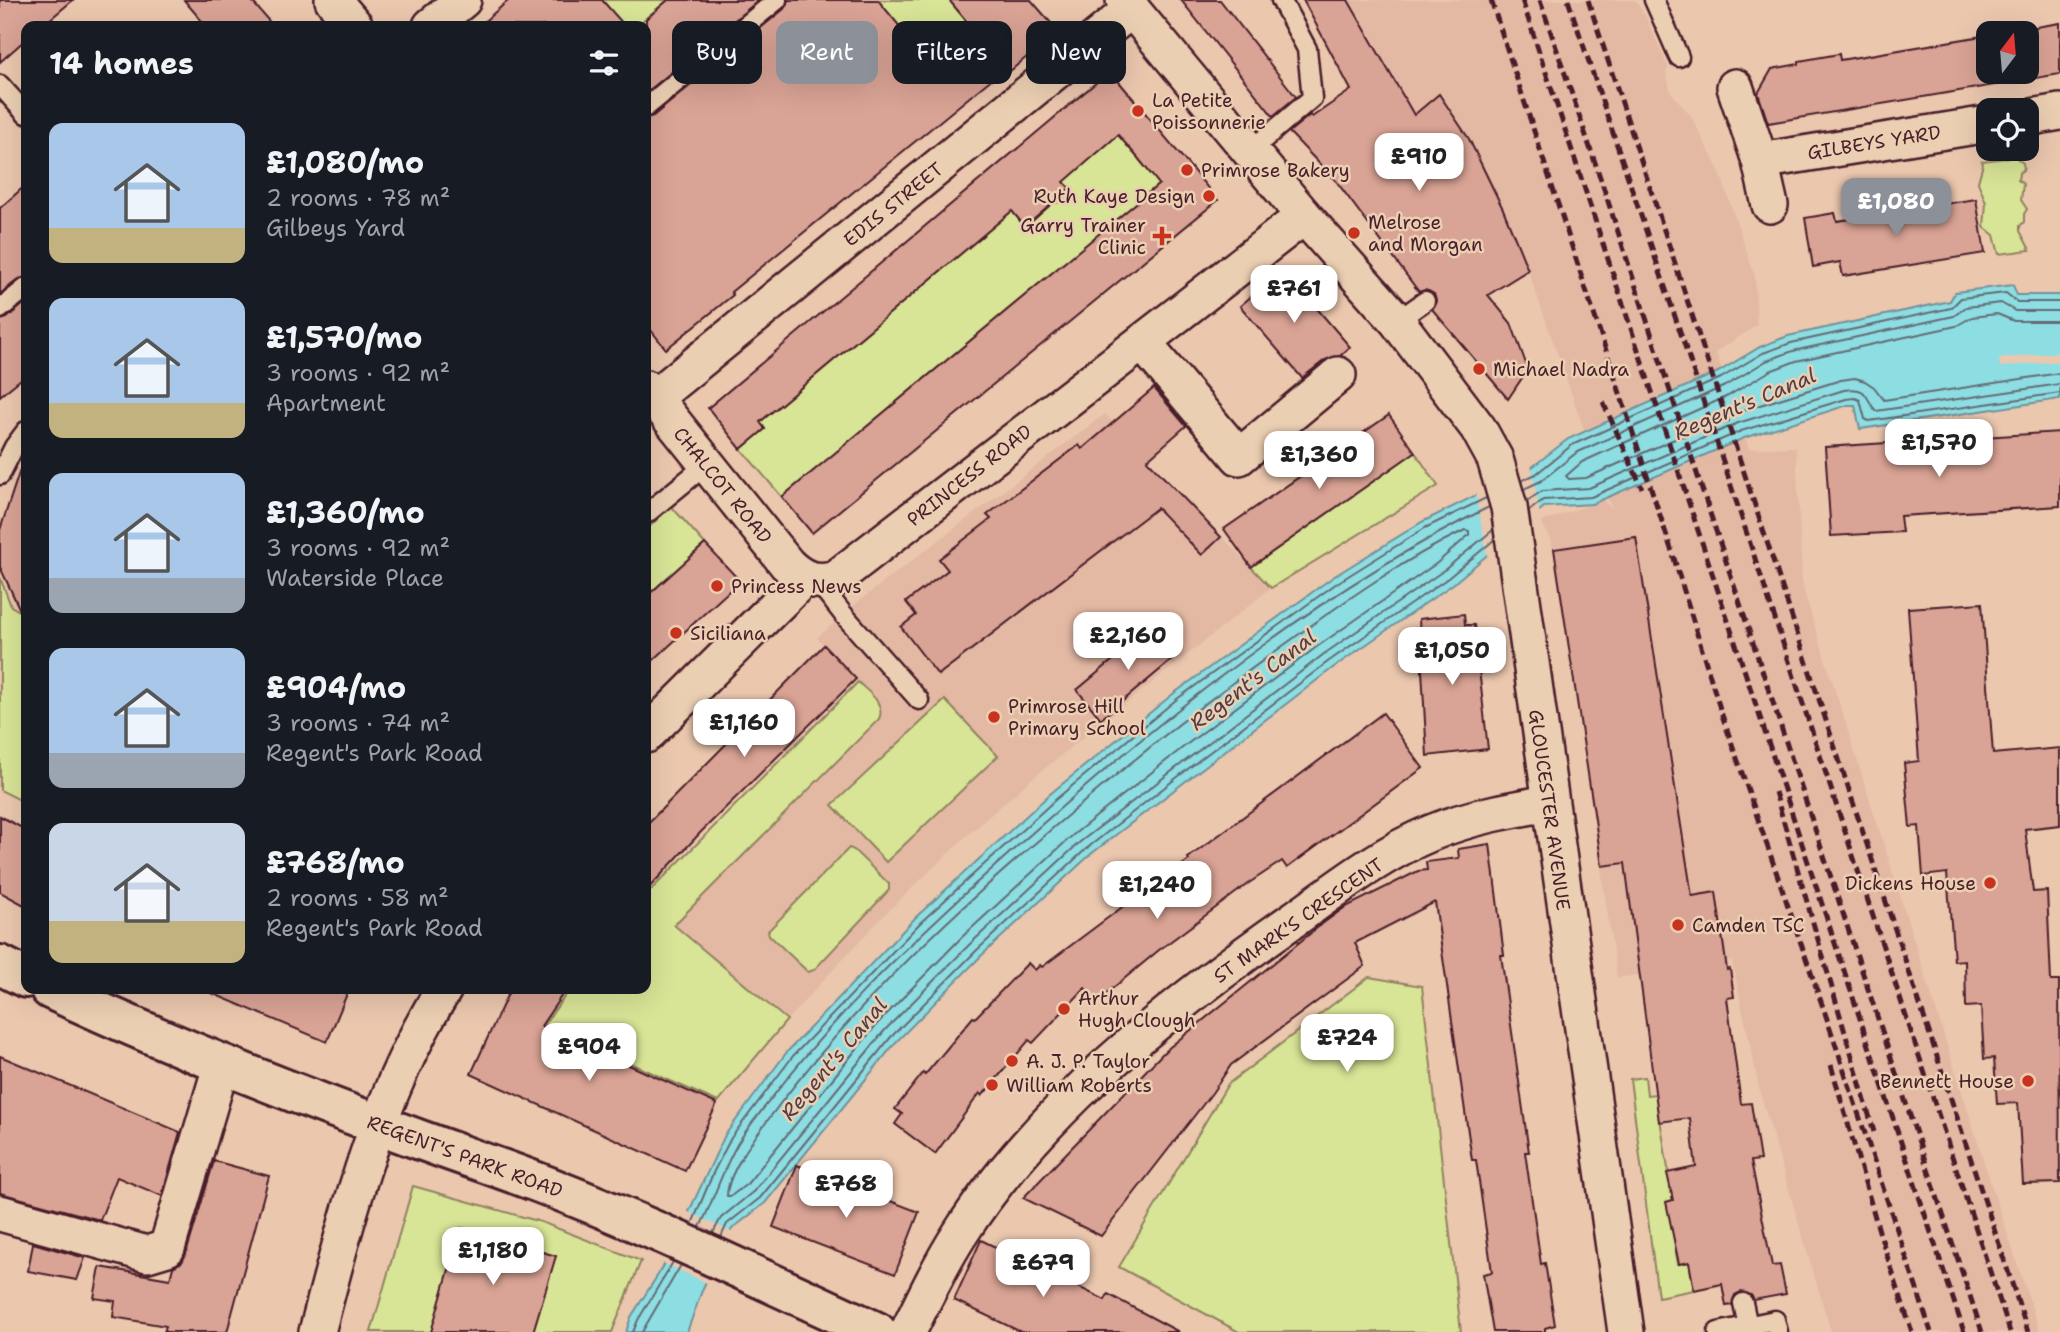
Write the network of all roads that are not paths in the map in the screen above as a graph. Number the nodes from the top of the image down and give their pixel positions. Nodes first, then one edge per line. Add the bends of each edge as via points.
1 (333, 0) edge
2 (463, 0) edge
3 (777, 0) edge
4 (1281, 0) edge
5 (1654, 0) edge
6 (1128, 5) edge
7 (351, 21) edge
8 (437, 21) edge
9 (1679, 57) dead end
10 (0, 85) edge
11 (1735, 87) dead end
12 (651, 103) edge
13 (21, 108) edge
14 (2060, 113) edge
15 (2039, 116) edge
16 (1976, 126) edge
17 (1250, 152) junction
18 (1760, 161) junction
19 (1770, 205) dead end
20 (1304, 215) junction
21 (21, 292) edge
22 (1425, 301) dead end
23 (0, 309) edge
24 (1397, 321) junction
25 (1143, 343) junction
26 (1338, 375) dead end
27 (651, 392) edge
28 (651, 394) edge
29 (21, 438) edge
30 (707, 464) junction
31 (0, 475) edge
32 (651, 510) edge
33 (811, 580) junction
34 (919, 700) dead end
35 (651, 730) edge
36 (1549, 803) junction
37 (0, 965) edge
38 (21, 976) edge
39 (62, 994) edge
40 (441, 994) edge
41 (222, 1063) junction
42 (378, 1124) junction
43 (0, 1213) edge
44 (1743, 1303) dead end
45 (1748, 1326) junction
46 (317, 1332) edge
47 (877, 1332) edge
48 (908, 1332) edge
49 (1626, 1332) edge
50 (1718, 1332) edge
51 (1778, 1332) edge

1 - 7 street
2 - 8 street
3 - 12 lane
4 - 17 lane via 1307,50 1312,98
5 - 9 lane
6 - 17 street, GLOUCESTER AVENUE
6 - 27 street, EDIS STREET
10 - 13 lane
11 - 18 street
14 - 15 street
16 - 18 street, GILBEYS YARD
17 - 20 street, GLOUCESTER AVENUE
18 - 19 street
20 - 24 street, GLOUCESTER AVENUE
20 - 25 street, PRINCESS ROAD
21 - 23 lane
22 - 24 lane
24 - 36 street, GLOUCESTER AVENUE via 1478,428 1495,459 1509,507
25 - 26 street via 1239,457
25 - 33 street, PRINCESS ROAD via 835,579
28 - 30 street, CHALCOT ROAD
29 - 31 lane
30 - 32 lane
30 - 33 street, CHALCOT ROAD via 787,564
33 - 34 lane
33 - 35 street, PRINCESS ROAD
36 - 48 street, ST MARK'S CRESCENT via 1458,822 1399,849 1268,937 1170,1013 1072,1098 1002,1178 960,1234
36 - 49 street, GLOUCESTER AVENUE
37 - 38 street
39 - 41 street, REGENT'S PARK ROAD
40 - 42 street
41 - 42 street, REGENT'S PARK ROAD
41 - 43 street via 167,1248 147,1254
42 - 46 street
42 - 47 street, REGENT'S PARK ROAD via 660,1231
44 - 45 lane
45 - 50 lane
45 - 51 lane via 1775,1320

